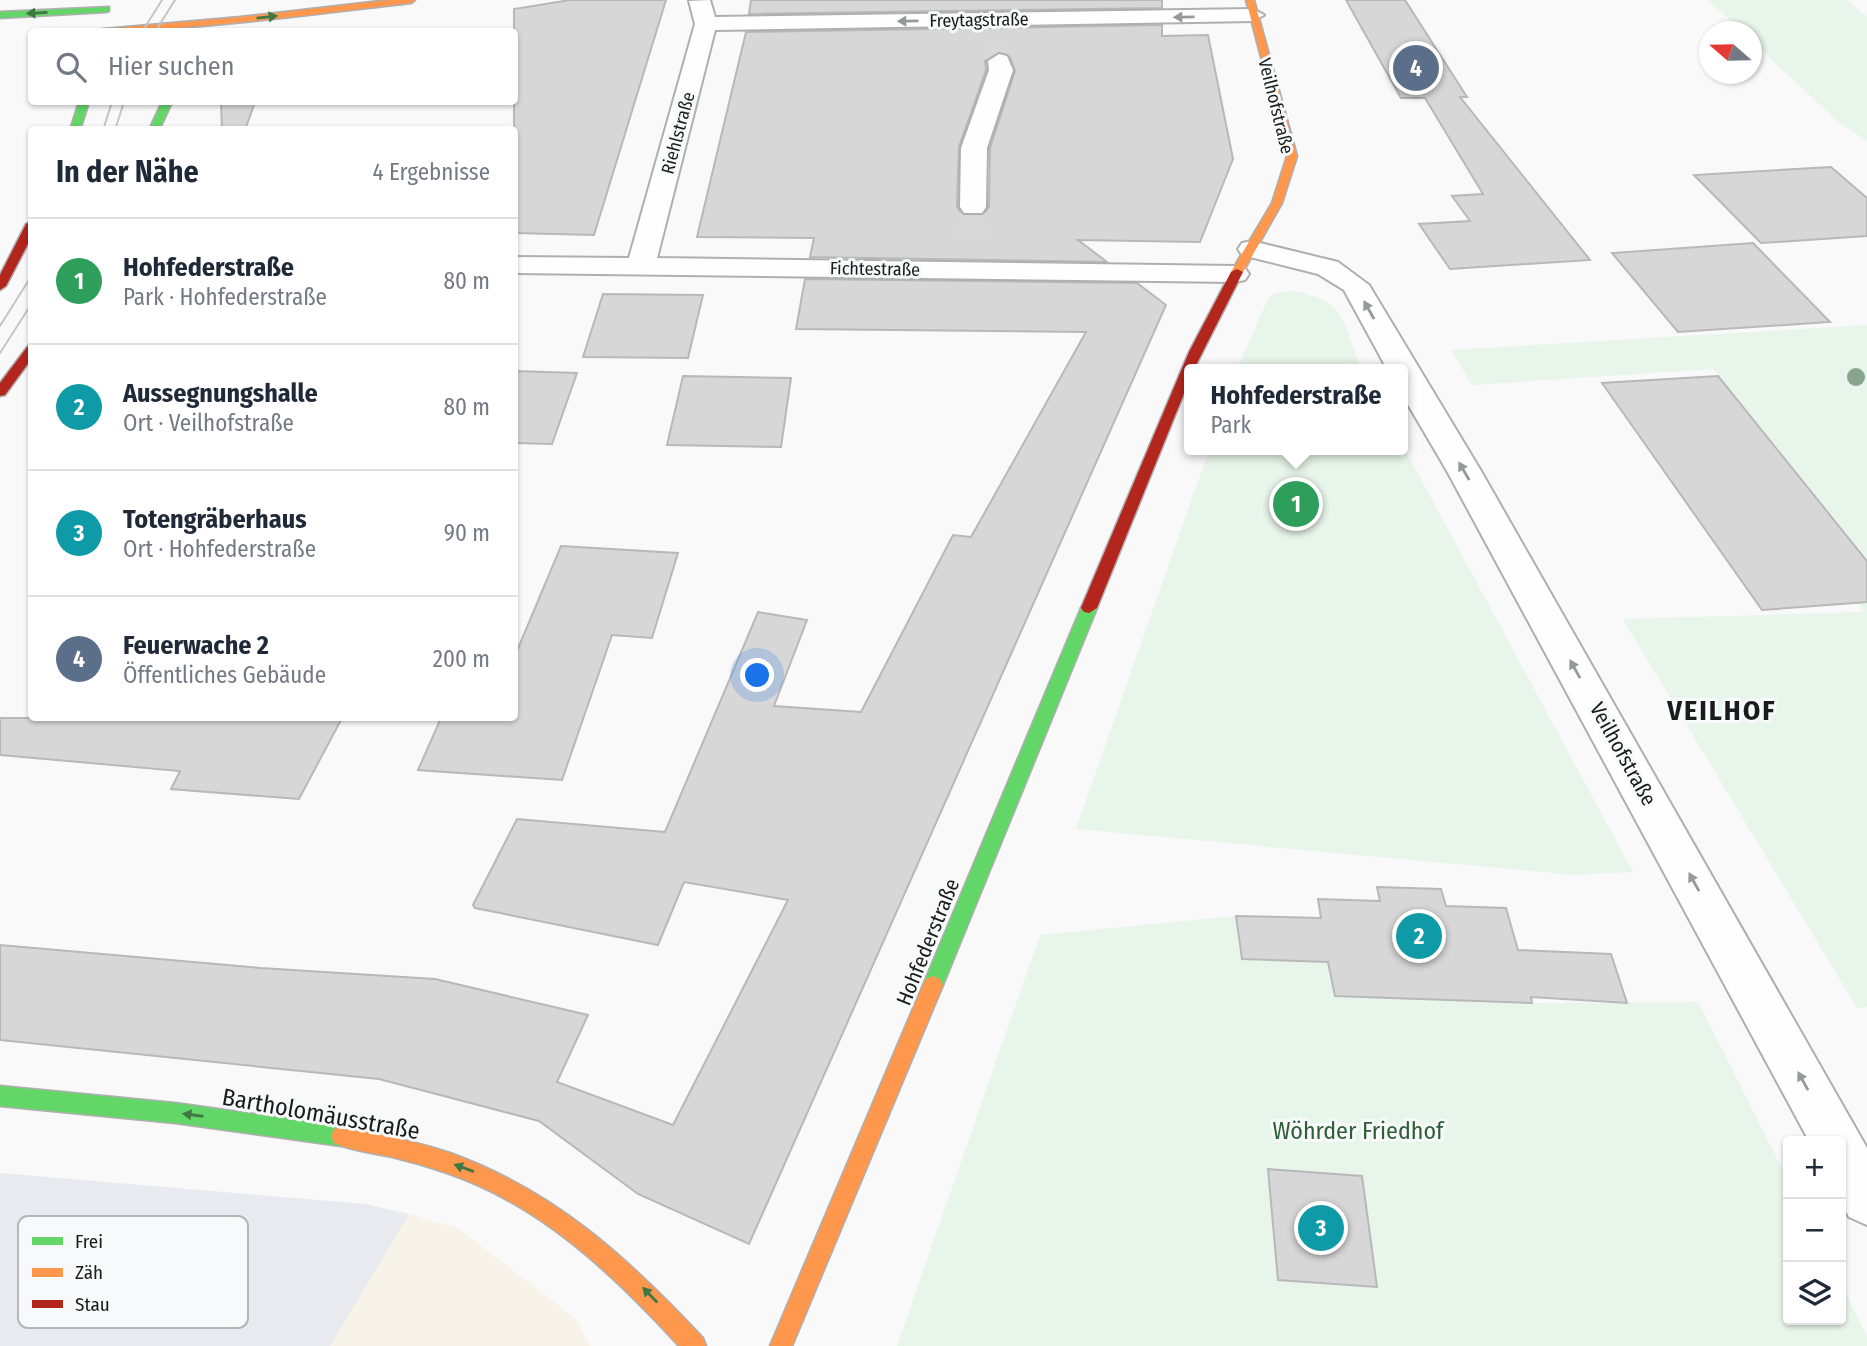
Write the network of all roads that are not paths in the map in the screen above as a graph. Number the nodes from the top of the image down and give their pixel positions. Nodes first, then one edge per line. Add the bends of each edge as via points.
1 (411, 0) edge
2 (700, 0) edge
3 (208, 2) dead end
4 (1251, 8) edge
5 (0, 15) edge
6 (706, 24) junction
7 (198, 27) edge
8 (111, 28) edge
9 (169, 28) edge
10 (993, 40) junction
11 (84, 105) edge
12 (166, 105) edge
13 (76, 126) edge
14 (156, 126) edge
15 (973, 207) tunnel mouth
16 (28, 232) edge
17 (972, 240) tunnel mouth
18 (1252, 249) junction
19 (518, 265) edge
20 (641, 265) junction
21 (971, 270) junction
22 (1235, 274) junction
23 (1, 285) edge
24 (28, 354) edge
25 (1190, 364) edge
26 (1399, 364) edge
27 (1184, 379) edge
28 (1408, 380) edge
29 (0, 392) edge
30 (0, 1096) edge
31 (1833, 1136) edge
32 (1846, 1160) edge
33 (1867, 1199) edge
34 (695, 1346) edge
35 (780, 1346) edge

7 -> 1 street
2 - 6 street, Riehlstraße
3 - 7 street
4 -> 10 street, Freytagstraße
4 - 18 street, Veilhofstraße via 1292,156 1289,176
8 -> 5 street via 122,8
10 -> 6 street, Freytagstraße
6 - 20 street, Riehlstraße
7 - 9 street
10 - 15 street via 1001,70 974,148
11 - 13 street
12 - 14 street
16 - 23 street
17 - 21 street
18 - 22 street, Hohfederstraße
26 -> 18 street, Veilhofstraße via 1355,285 1328,268
19 - 20 street, Fichtestraße
20 - 21 street, Fichtestraße
21 - 22 street, Fichtestraße
22 - 25 street, Hohfederstraße
24 - 29 street
27 - 35 street, Hohfederstraße via 844,1203
31 -> 28 street, Veilhofstraße via 1464,471
34 -> 30 street, Bartholomäusstraße via 598,1246 547,1209 495,1180 453,1164 348,1136 156,1110
32 - 33 street

